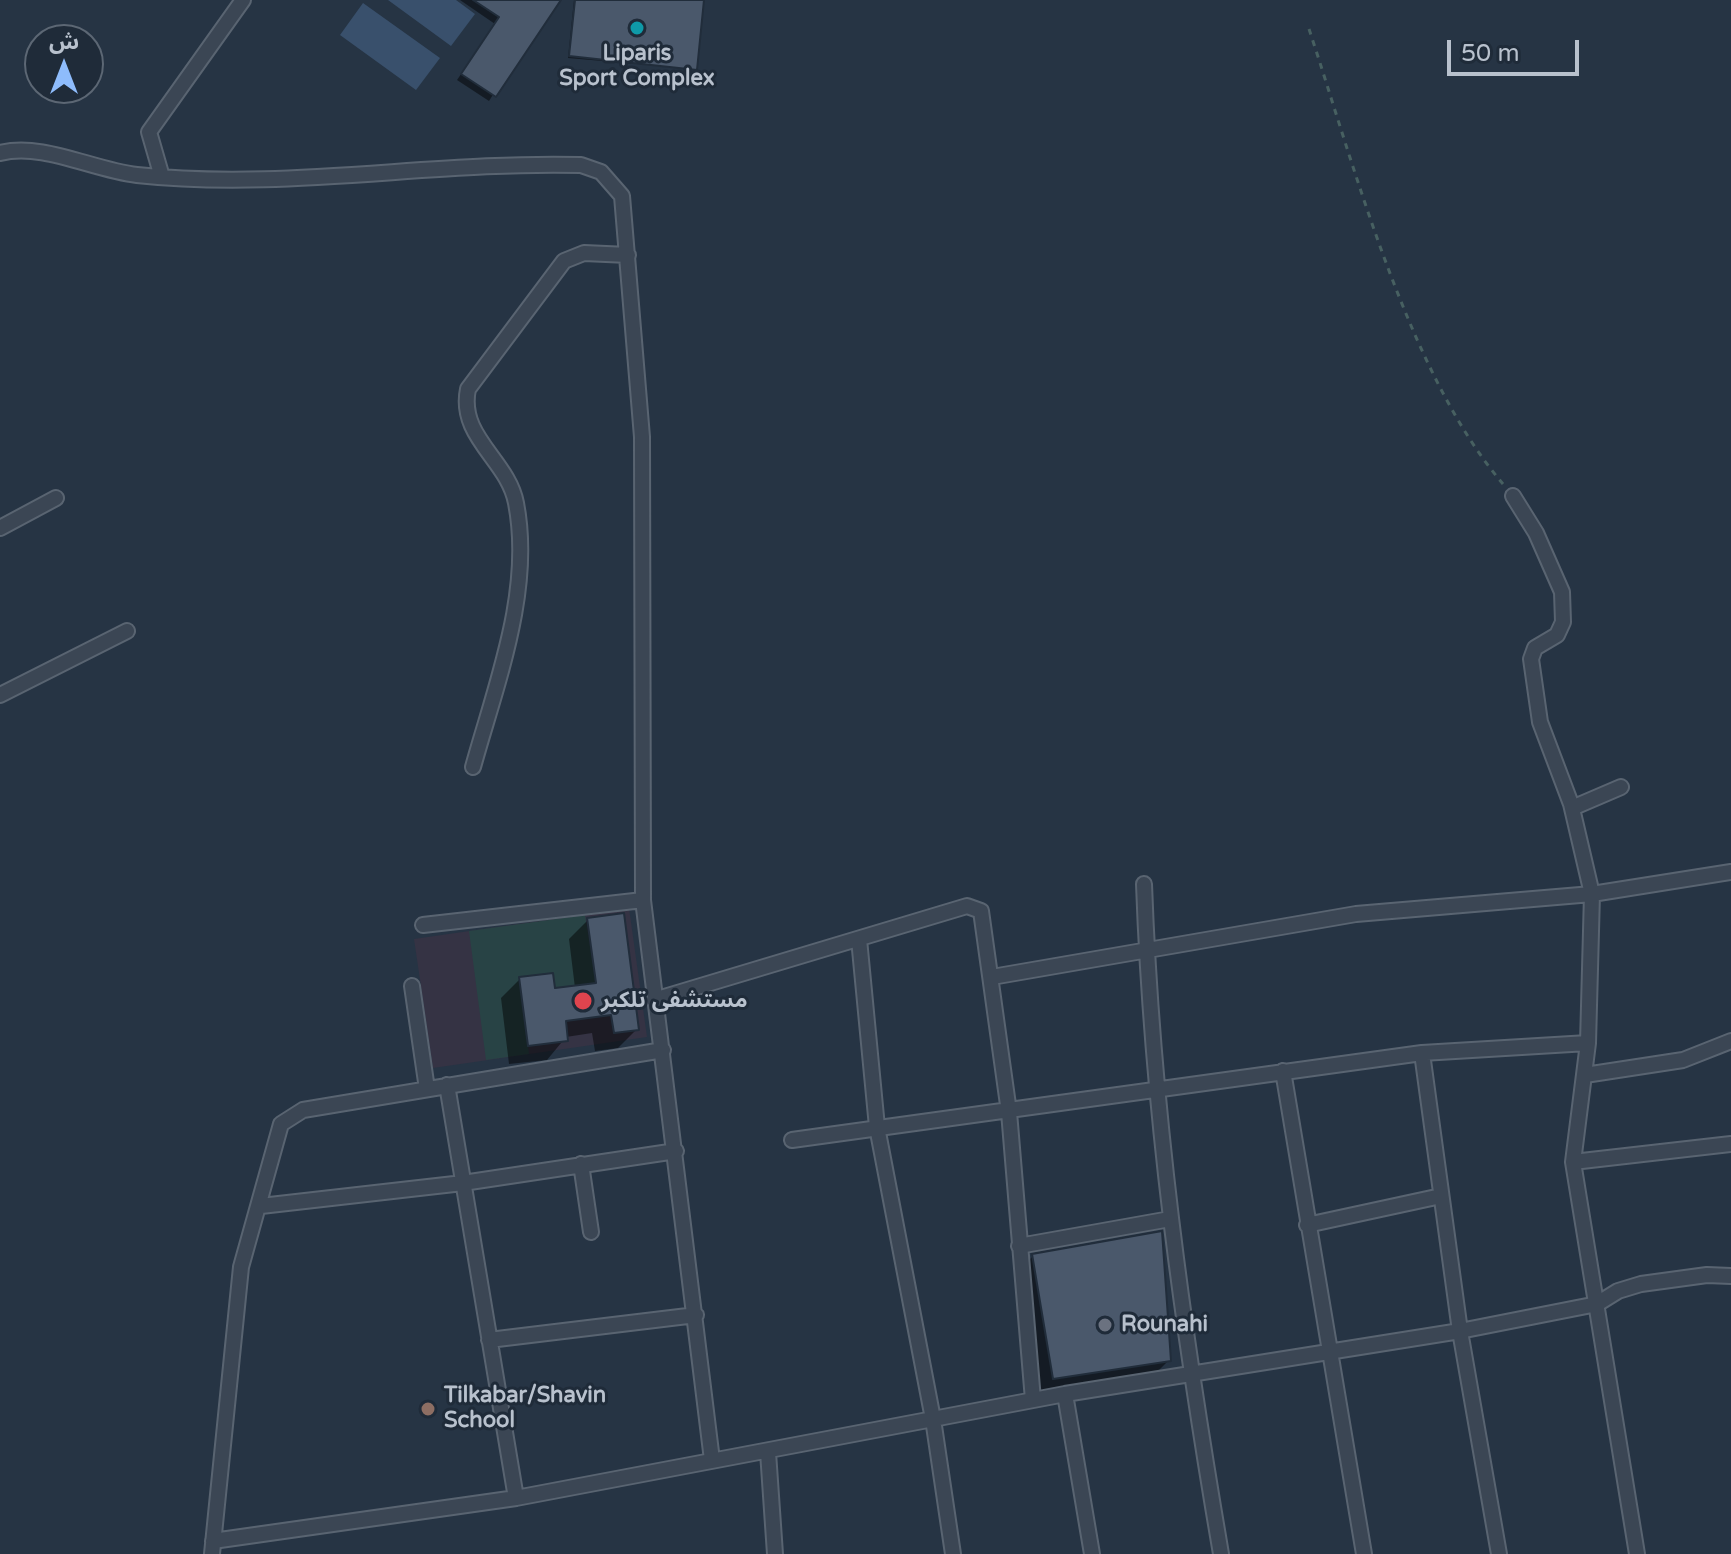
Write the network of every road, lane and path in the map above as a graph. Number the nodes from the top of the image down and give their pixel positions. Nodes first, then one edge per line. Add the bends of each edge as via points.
1 (243, 0) edge
2 (1309, 29) dead end
3 (0, 153) edge
4 (162, 177) junction
5 (628, 255) junction
6 (1513, 496) joint
7 (56, 498) dead end
8 (0, 528) edge
9 (127, 631) dead end
10 (0, 695) edge
11 (473, 767) dead end
12 (1621, 787) dead end
13 (1572, 808) junction
14 (1731, 872) edge
15 (1144, 884) dead end
16 (1592, 894) junction
17 (643, 900) junction
18 (423, 925) dead end
19 (859, 939) junction
20 (1146, 950) junction
21 (992, 977) junction
22 (412, 986) dead end
23 (654, 1000) junction
24 (1731, 1041) edge
25 (1588, 1043) junction
26 (663, 1050) junction
27 (1422, 1053) junction
28 (1283, 1071) junction
29 (1585, 1075) junction
30 (447, 1085) junction
31 (1159, 1088) junction
32 (427, 1089) junction
33 (1009, 1112) junction
34 (877, 1127) junction
35 (792, 1140) dead end
36 (1731, 1144) edge
37 (676, 1151) junction
38 (1573, 1162) junction
39 (581, 1164) junction
40 (463, 1183) junction
41 (1441, 1196) junction
42 (261, 1206) junction
43 (1170, 1219) junction
44 (1307, 1225) junction
45 (591, 1232) dead end
46 (1019, 1246) junction
47 (1731, 1276) edge
48 (1597, 1304) junction
49 (696, 1315) junction
50 (1460, 1331) junction
51 (489, 1340) junction
52 (1332, 1352) junction
53 (1191, 1374) junction
54 (1065, 1394) junction
55 (1033, 1400) junction
56 (933, 1419) junction
57 (768, 1452) junction
58 (712, 1460) junction
59 (516, 1498) junction
60 (213, 1548) edge
61 (775, 1554) edge
62 (953, 1554) edge
63 (1092, 1554) edge
64 (1221, 1554) edge
65 (1364, 1554) edge
66 (1499, 1554) edge
67 (1637, 1554) edge

1 - 4 street via 149,132
2 - 6 path via 1405,307 1456,419
3 - 4 street via 33,150 109,171
4 - 5 street via 226,180 581,165 601,172 622,196
5 - 11 street via 584,253 564,261 468,389 472,430 515,496 518,549 516,600
5 - 17 street via 642,437
6 - 13 street via 1562,592 1563,622 1557,635 1535,648 1531,659 1540,722
7 - 8 street
9 - 10 street
12 - 13 street
13 - 16 street
14 - 16 street
15 - 20 street
16 - 20 street via 1356,914
16 - 25 street
17 - 18 street
17 - 23 street
19 - 21 street via 973,906 985,918
19 - 23 street
19 - 34 street
20 - 21 street
20 - 31 street
21 - 33 street
22 - 32 street
23 - 26 street
24 - 29 street via 1683,1060
25 - 27 street
25 - 29 street
26 - 30 street
26 - 37 street
27 - 28 street
27 - 41 street
28 - 31 street
28 - 44 street
29 - 38 street
30 - 32 street
30 - 40 street
31 - 33 street
31 - 43 street
32 - 42 street via 289,1115 275,1139
33 - 34 street
33 - 46 street
34 - 35 street
34 - 56 street
36 - 38 street
37 - 39 street
37 - 49 street
38 - 48 street
39 - 40 street
39 - 45 street
40 - 42 street
40 - 51 street
41 - 44 street
41 - 50 street
42 - 60 street via 241,1267
43 - 46 street
43 - 53 street
44 - 52 street
46 - 55 street
47 - 48 street via 1641,1284
48 - 50 street
48 - 67 street
49 - 51 street
49 - 58 street
50 - 52 street
50 - 66 street
51 - 59 street
52 - 53 street
52 - 65 street
53 - 54 street
53 - 64 street
54 - 55 street
54 - 63 street
55 - 56 street
56 - 57 street
56 - 62 street
57 - 58 street
57 - 61 street
58 - 59 street
59 - 60 street

